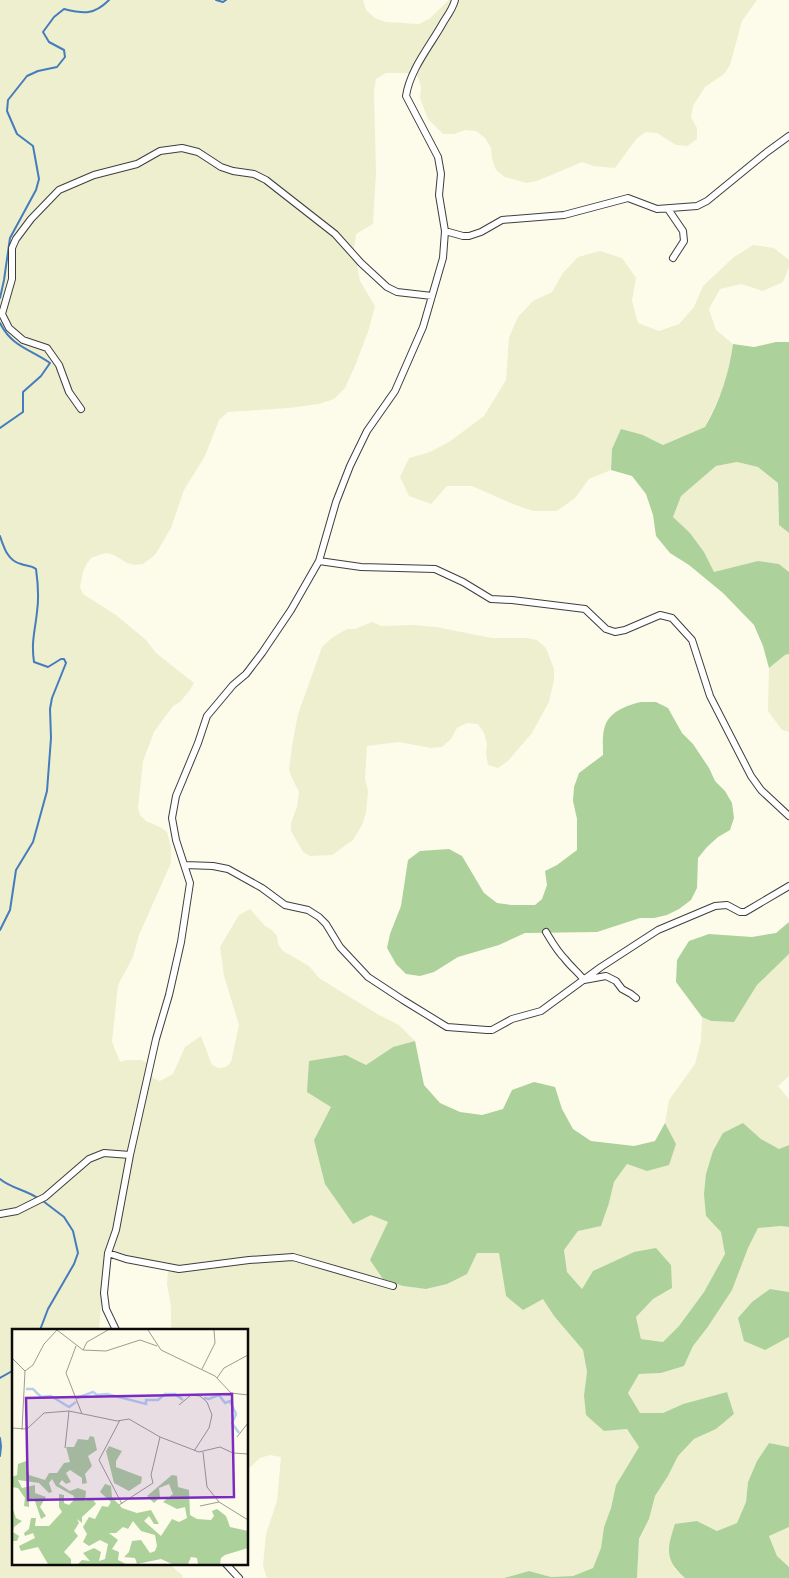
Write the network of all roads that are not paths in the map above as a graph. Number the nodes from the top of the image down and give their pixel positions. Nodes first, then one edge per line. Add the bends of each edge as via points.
1 (455, 0) edge
2 (789, 136) edge
3 (668, 209) junction
4 (445, 230) junction
5 (673, 258) dead end
6 (432, 296) junction
7 (81, 409) dead end
8 (319, 561) junction
9 (789, 816) edge
10 (185, 865) junction
11 (789, 886) edge
12 (546, 932) dead end
13 (584, 980) junction
14 (636, 998) dead end
15 (130, 1155) junction
16 (0, 1214) edge
17 (108, 1253) junction
18 (392, 1286) dead end
19 (116, 1329) edge
20 (228, 1566) edge
21 (239, 1578) edge

1 - 4 street via 429,48 418,61 406,96 438,157 439,195
2 - 3 street via 702,204
3 - 4 street via 654,209 628,198 569,214 502,220 468,236
3 - 5 street via 683,231 684,241
4 - 6 street via 443,258
6 - 7 street via 397,292 387,287 336,234 261,177 221,167 198,152 182,148 160,152 137,164 94,175 59,190 31,219 12,248 12,279 2,314 9,328 23,340 47,348
6 - 8 street via 423,327 395,391 367,431 350,466
8 - 9 street via 361,567 435,570 491,599 585,609 606,629 615,632 660,615 672,618 692,640 710,696 751,776
8 - 10 street via 292,610 262,653 207,716 176,796 172,818
10 - 13 street via 228,869 285,905 308,910 326,924 340,947 368,977 447,1027 492,1030 512,1019 541,1011
10 - 15 street via 190,883 180,942
11 - 13 street via 745,912 727,905 715,906 658,930
12 - 13 street via 555,948
13 - 14 street via 606,976
15 - 16 street via 104,1153 89,1159 45,1197 17,1211
15 - 17 street via 116,1230
17 - 18 street via 179,1269 293,1257
17 - 19 street via 104,1293 106,1309
20 - 21 street

